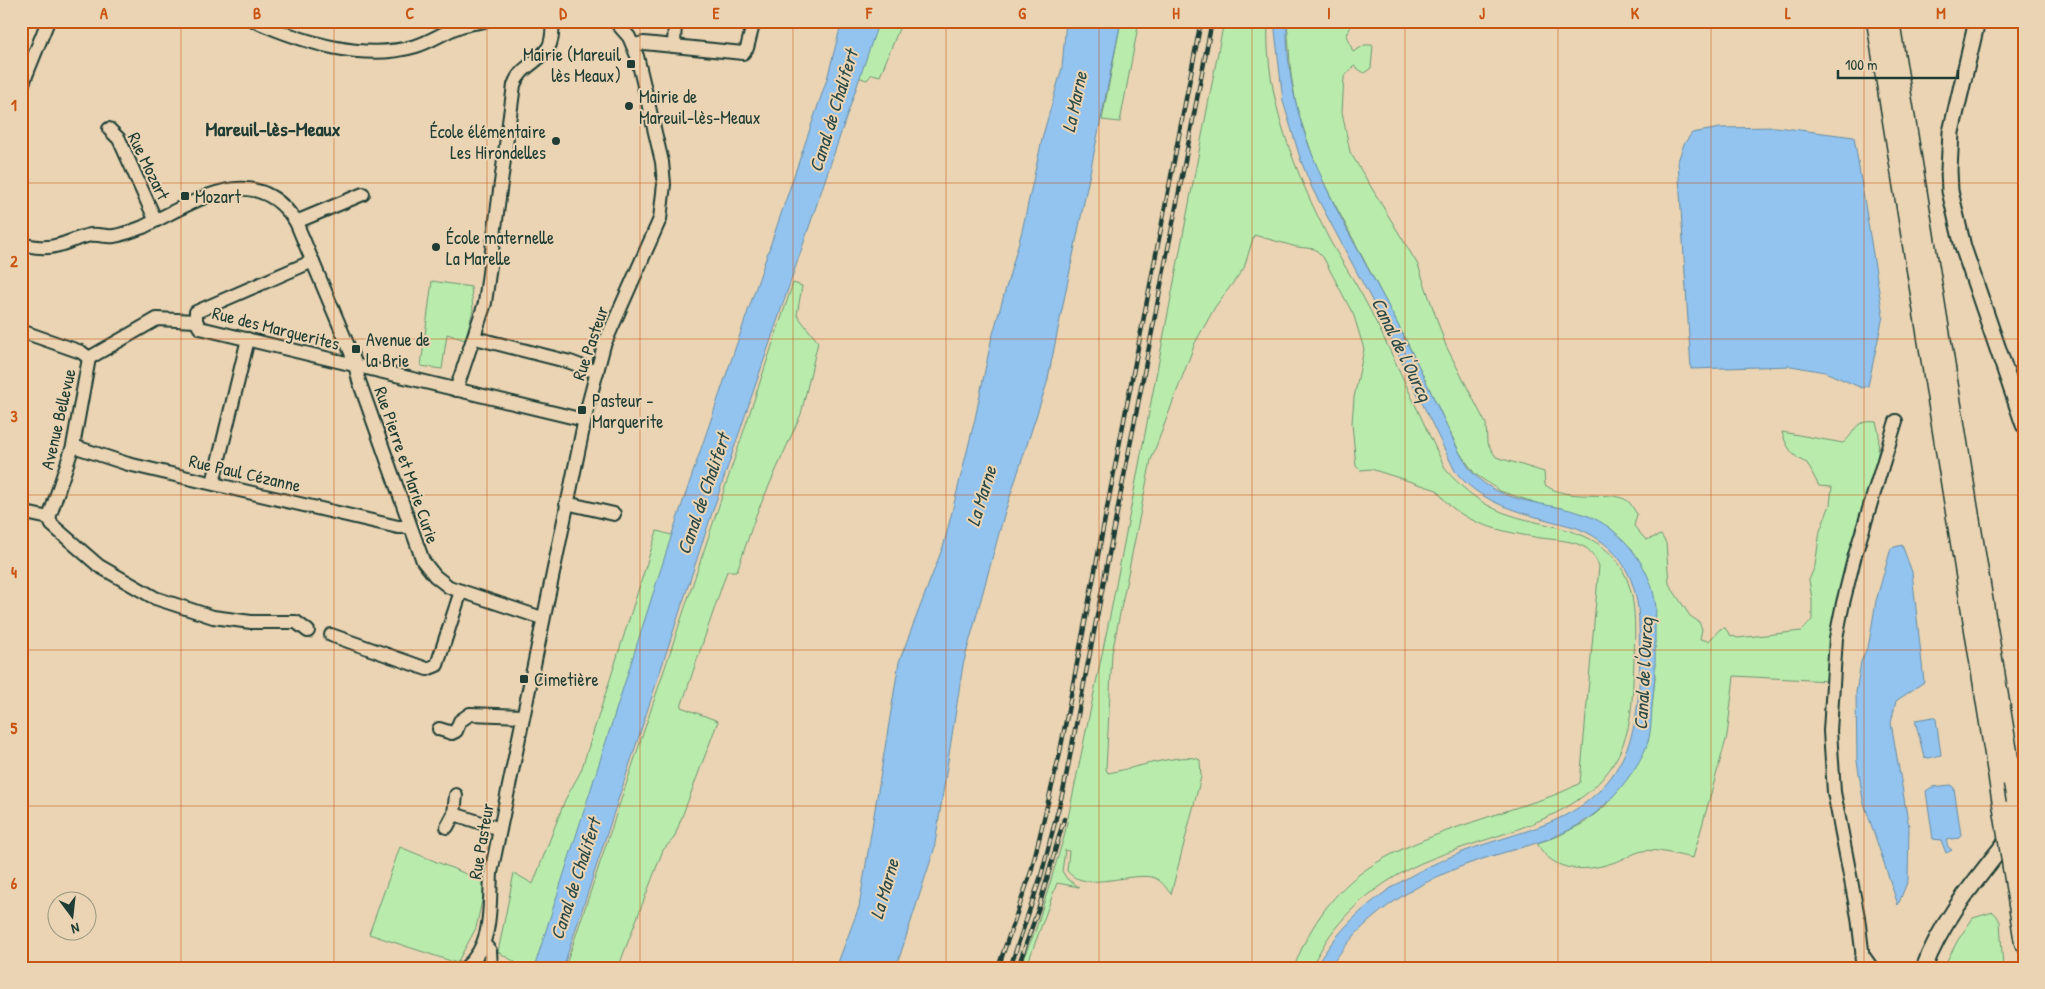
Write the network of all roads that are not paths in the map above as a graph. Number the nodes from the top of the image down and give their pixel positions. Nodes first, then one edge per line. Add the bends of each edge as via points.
1 (48, 21) edge
2 (255, 21) edge
3 (484, 21) edge
4 (553, 21) edge
5 (615, 21) edge
6 (676, 21) edge
7 (754, 21) edge
8 (1876, 21) edge
9 (1890, 21) edge
10 (1977, 21) edge
11 (634, 45) junction
12 (674, 46) junction
13 (21, 88) edge
14 (109, 129) dead end
15 (363, 194) dead end
16 (155, 219) junction
17 (296, 222) junction
18 (21, 244) edge
19 (313, 261) junction
20 (196, 321) junction
21 (21, 331) edge
22 (475, 338) junction
23 (248, 339) junction
24 (89, 358) junction
25 (356, 366) junction
26 (597, 372) junction
27 (456, 390) junction
28 (584, 420) junction
29 (1896, 421) dead end
30 (2024, 425) edge
31 (73, 446) junction
32 (213, 483) junction
33 (566, 503) junction
34 (21, 512) edge
35 (614, 514) dead end
36 (49, 518) junction
37 (410, 527) junction
38 (461, 591) junction
39 (542, 618) junction
40 (308, 631) dead end
41 (331, 635) dead end
42 (523, 716) junction
43 (439, 729) dead end
44 (456, 795) dead end
45 (454, 814) junction
46 (2024, 819) edge
47 (447, 827) dead end
48 (500, 829) junction
49 (2023, 847) edge
50 (2024, 943) edge
51 (484, 944) junction
52 (1866, 965) edge
53 (465, 968) edge
54 (491, 968) edge
55 (1924, 968) edge

1 - 13 street
2 - 3 street via 298,38 337,48 387,51 416,46 459,26
4 - 22 street via 547,49 517,75 514,85 488,285
5 - 11 street
6 - 12 street
7 - 12 street via 747,48 742,53
8 - 50 highway, bridge
9 - 49 highway, bridge
10 - 30 main road via 1951,132 1950,191 1963,247
11 - 12 street
11 - 26 street, Rue Pasteur via 650,104 664,184 660,219 604,345
14 - 16 street, Rue Mozart via 119,139
15 - 17 street
16 - 17 street via 242,187 259,190 277,199
16 - 18 street via 143,227 114,236 94,234 46,248
17 - 19 street
19 - 20 street via 196,312
19 - 25 street
20 - 23 street, Rue des Marguerites via 200,328
20 - 24 street, Avenue Bellevue via 157,319
21 - 24 street, Avenue Bellevue via 81,352
22 - 26 street
22 - 27 street
23 - 25 street, Rue des Marguerites
23 - 32 street
24 - 31 street, Avenue Bellevue
25 - 27 street, Rue des Marguerites
25 - 37 street, Rue Pierre et Marie Curie
26 - 28 street, Rue Pasteur
27 - 28 street, Rue des Marguerites
28 - 33 street, Rue Pasteur
29 - 52 street via 1843,603 1836,638 1830,731 1834,792
31 - 32 street, Rue Paul Cézanne via 128,464
31 - 36 street, Avenue Bellevue
32 - 37 street, Rue Paul Cézanne via 398,527
33 - 35 street
33 - 39 street, Rue Pasteur
34 - 36 street
36 - 40 street via 52,525 100,566 156,598 213,617 251,622 296,622
37 - 38 street, Rue Pierre et Marie Curie via 423,561 435,576 449,587
38 - 39 street, Rue Pierre et Marie Curie
38 - 41 street via 437,665 431,668
39 - 42 street, Rue Pasteur
42 - 43 street via 470,714 460,720 452,733
42 - 48 street, Rue Pasteur
44 - 45 street
45 - 47 street
45 - 48 street
46 - 55 main road via 1957,906 1938,936
48 - 51 street, Rue Pasteur via 491,873 488,931
51 - 53 street, Rue Pasteur
51 - 54 street via 490,951

